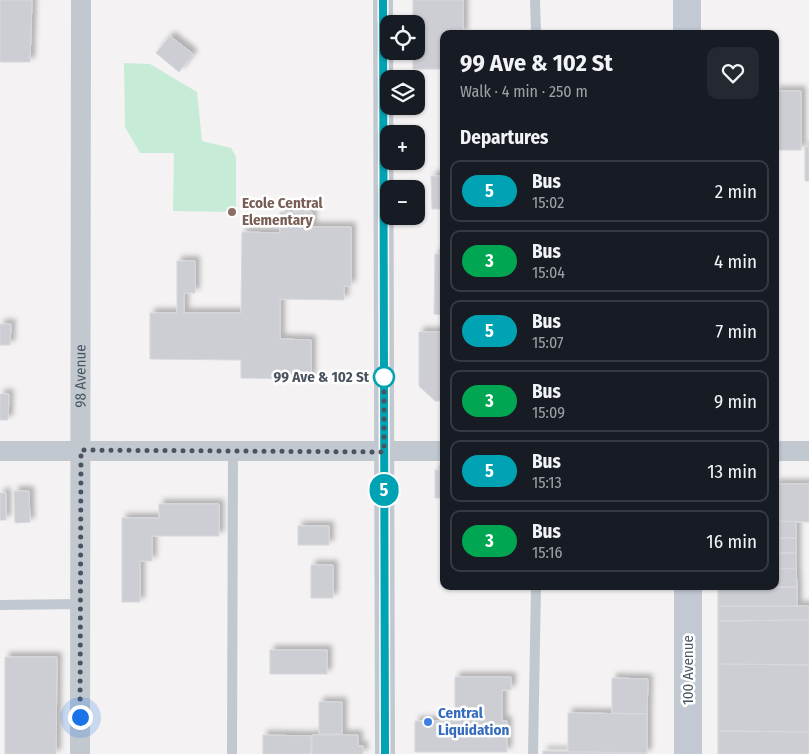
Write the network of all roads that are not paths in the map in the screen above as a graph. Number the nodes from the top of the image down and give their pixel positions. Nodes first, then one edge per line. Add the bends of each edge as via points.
1 (81, 0) edge
2 (383, 0) edge
3 (535, 0) edge
4 (687, 0) edge
5 (536, 30) edge
6 (687, 30) edge
7 (81, 450) junction
8 (0, 451) edge
9 (233, 451) junction
10 (440, 451) edge
11 (779, 451) edge
12 (809, 451) edge
13 (384, 452) junction
14 (536, 590) edge
15 (688, 590) edge
16 (80, 604) junction
17 (0, 605) edge
18 (80, 754) edge
19 (232, 754) edge
20 (385, 754) edge
21 (533, 754) edge
22 (688, 754) edge

1 - 7 street, 98 Avenue
2 - 13 street
3 - 5 lane
4 - 6 main road
7 - 8 street
7 - 9 street
7 - 16 street, 98 Avenue
9 - 13 street
9 - 19 lane
10 - 13 street
11 - 12 street
13 - 20 street
14 - 21 lane
15 - 22 main road, 100 Avenue
16 - 17 lane
16 - 18 street, 98 Avenue

